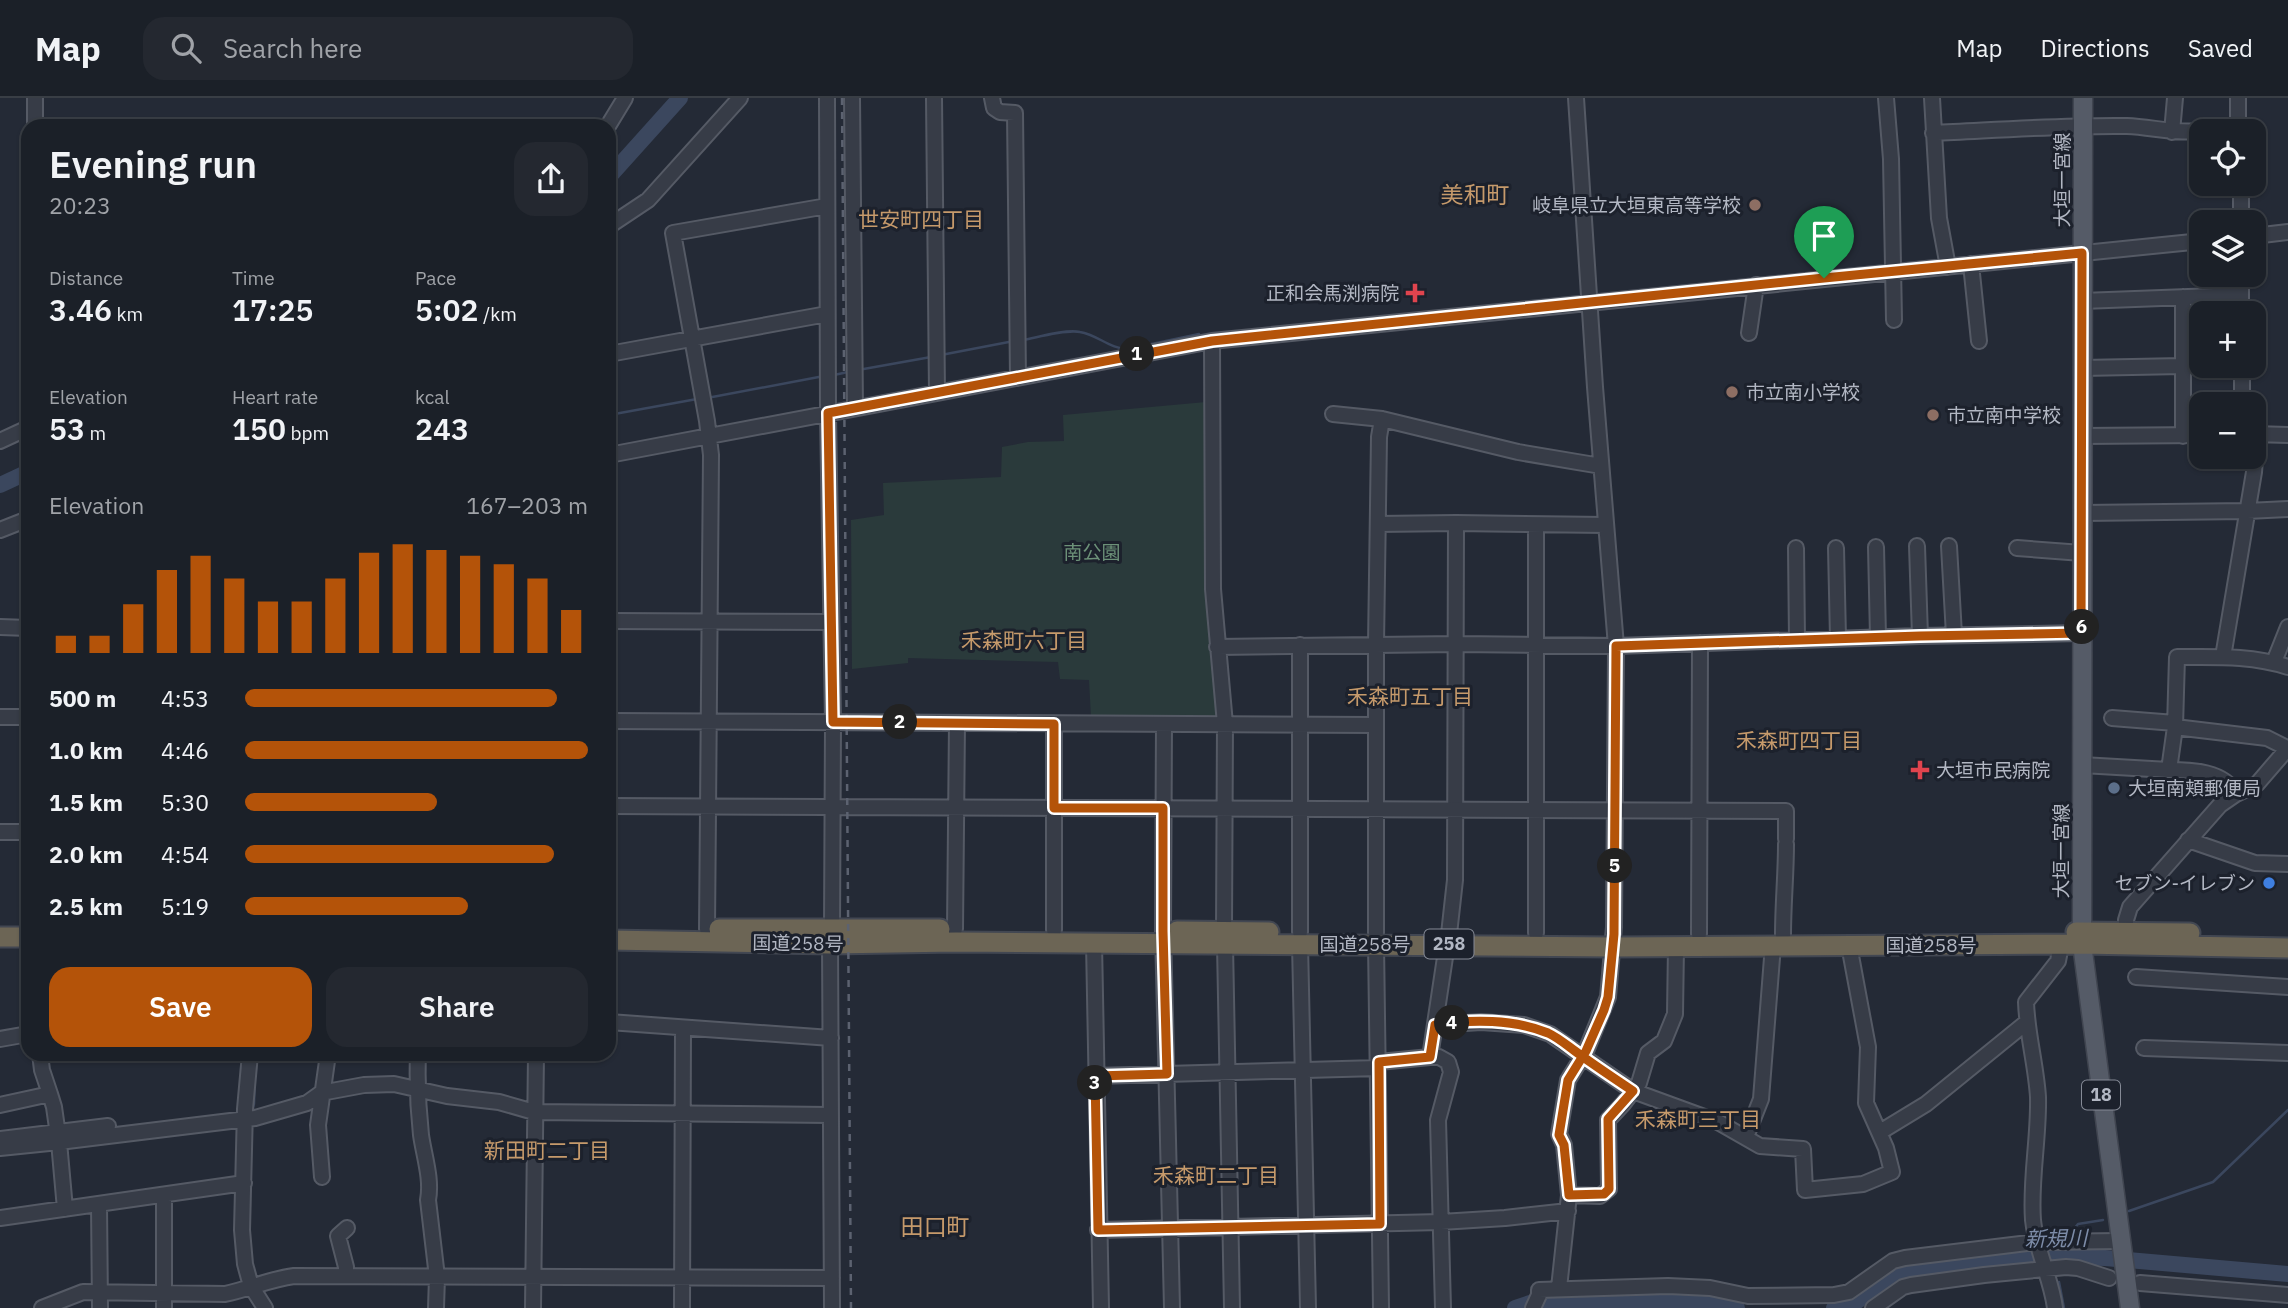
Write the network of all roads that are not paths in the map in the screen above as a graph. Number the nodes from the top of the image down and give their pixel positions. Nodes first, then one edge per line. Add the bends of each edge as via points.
1 (35, 98) edge
2 (625, 98) edge
3 (740, 98) edge
4 (827, 98) edge
5 (852, 98) edge
6 (934, 98) edge
7 (992, 98) edge
8 (1576, 98) edge
9 (1886, 98) edge
10 (1932, 98) edge
11 (2083, 98) edge
12 (2175, 98) edge
13 (2238, 98) edge
14 (34, 119) edge
15 (612, 119) edge
16 (2238, 119) edge
17 (2083, 126) junction
18 (2189, 131) edge
19 (2172, 132) junction
20 (1933, 133) junction
21 (827, 206) junction
22 (616, 221) edge
23 (2288, 232) edge
24 (2266, 235) edge
25 (2189, 242) edge
26 (2082, 253) junction
27 (1971, 264) junction
28 (1948, 267) junction
29 (1893, 272) junction
30 (1756, 285) junction
31 (2241, 287) edge
32 (2241, 295) junction
33 (2183, 297) junction
34 (2082, 301) junction
35 (2241, 301) edge
36 (1590, 302) junction
37 (827, 314) junction
38 (1894, 320) dead end
39 (1749, 333) dead end
40 (692, 339) junction
41 (1212, 341) junction
42 (1979, 341) dead end
43 (616, 353) edge
44 (2182, 366) junction
45 (2082, 368) junction
46 (1018, 378) junction
47 (937, 393) junction
48 (855, 408) junction
49 (828, 413) junction
50 (1333, 414) dead end
51 (1382, 419) junction
52 (21, 431) edge
53 (2266, 435) edge
54 (2288, 435) edge
55 (709, 436) junction
56 (2082, 436) junction
57 (2183, 436) junction
58 (2189, 436) edge
59 (0, 441) edge
60 (616, 454) edge
61 (1601, 467) junction
62 (2251, 469) edge
63 (2288, 509) edge
64 (2247, 511) junction
65 (2083, 513) junction
66 (21, 522) edge
67 (1456, 523) junction
68 (1378, 524) junction
69 (1536, 525) junction
70 (1606, 525) junction
71 (0, 530) edge
72 (1917, 546) dead end
73 (1949, 546) dead end
74 (1876, 547) dead end
75 (1796, 548) dead end
76 (1836, 548) dead end
77 (2017, 548) dead end
78 (2082, 553) junction
79 (616, 621) edge
80 (709, 621) junction
81 (831, 622) junction
82 (2288, 627) edge
83 (0, 628) edge
84 (21, 628) edge
85 (2081, 633) junction
86 (1954, 635) junction
87 (1920, 636) junction
88 (1878, 637) junction
89 (1839, 638) junction
90 (1797, 640) junction
91 (1700, 643) junction
92 (1457, 644) junction
93 (1300, 645) junction
94 (1376, 645) junction
95 (1536, 646) junction
96 (1616, 646) junction
97 (1217, 647) junction
98 (2223, 657) junction
99 (2281, 664) edge
100 (0, 717) edge
101 (21, 717) edge
102 (2112, 718) dead end
103 (616, 721) edge
104 (709, 722) junction
105 (833, 722) junction
106 (957, 723) junction
107 (1054, 724) junction
108 (1164, 724) junction
109 (1225, 724) junction
110 (1300, 725) junction
111 (1376, 725) junction
112 (2175, 725) junction
113 (2288, 748) edge
114 (2082, 765) junction
115 (2169, 769) junction
116 (2236, 794) junction
117 (616, 806) edge
118 (708, 806) junction
119 (832, 807) junction
120 (956, 808) junction
121 (1054, 808) junction
122 (1163, 808) junction
123 (1224, 810) junction
124 (1376, 810) junction
125 (1455, 810) junction
126 (1300, 811) junction
127 (1536, 811) junction
128 (1615, 811) junction
129 (1699, 812) junction
130 (0, 832) edge
131 (21, 832) edge
132 (2188, 839) junction
133 (2288, 864) edge
134 (0, 924) edge
135 (21, 924) edge
136 (616, 928) edge
137 (707, 929) junction
138 (955, 929) junction
139 (1054, 930) junction
140 (2126, 932) junction
141 (1536, 933) junction
142 (1699, 934) junction
143 (831, 936) junction
144 (2288, 936) edge
145 (0, 937) edge
146 (21, 937) edge
147 (1163, 938) junction
148 (1224, 938) junction
149 (1300, 938) junction
150 (2082, 938) junction
151 (1376, 939) junction
152 (1448, 939) junction
153 (616, 940) edge
154 (1613, 940) junction
155 (1778, 940) junction
156 (1094, 943) junction
157 (2061, 944) junction
158 (1849, 945) junction
159 (1676, 946) junction
160 (2288, 948) edge
161 (2136, 977) dead end
162 (2288, 988) edge
163 (2027, 1021) junction
164 (616, 1023) edge
165 (1435, 1025) junction
166 (683, 1028) junction
167 (21, 1035) edge
168 (831, 1038) junction
169 (0, 1039) edge
170 (2144, 1048) dead end
171 (2288, 1053) edge
172 (1430, 1057) junction
173 (1583, 1057) junction
174 (41, 1061) edge
175 (249, 1061) edge
176 (327, 1061) edge
177 (418, 1061) edge
178 (536, 1061) edge
179 (1378, 1065) junction
180 (1302, 1070) junction
181 (1226, 1072) junction
182 (1167, 1074) junction
183 (1095, 1076) junction
184 (417, 1089) junction
185 (1633, 1091) junction
186 (321, 1093) junction
187 (50, 1094) junction
188 (0, 1105) edge
189 (534, 1112) junction
190 (683, 1113) junction
191 (245, 1114) junction
192 (830, 1115) junction
193 (1880, 1132) junction
194 (58, 1137) junction
195 (1746, 1137) junction
196 (0, 1139) edge
197 (0, 1148) edge
198 (322, 1177) dead end
199 (244, 1183) junction
200 (164, 1195) junction
201 (1569, 1195) junction
202 (99, 1204) junction
203 (65, 1209) junction
204 (1568, 1211) junction
205 (0, 1218) edge
206 (1441, 1222) junction
207 (1380, 1224) junction
208 (1306, 1225) junction
209 (1230, 1227) junction
210 (346, 1228) dead end
211 (1170, 1228) junction
212 (1098, 1230) junction
213 (2036, 1244) junction
214 (2121, 1244) junction
215 (2045, 1267) junction
216 (346, 1276) junction
217 (533, 1276) junction
218 (437, 1277) junction
219 (832, 1278) junction
220 (2109, 1278) dead end
221 (682, 1279) junction
222 (2140, 1283) dead end
223 (251, 1286) junction
224 (1559, 1288) junction
225 (100, 1291) junction
226 (164, 1292) junction
227 (2288, 1295) edge
228 (1536, 1302) edge
229 (42, 1308) edge
230 (100, 1308) edge
231 (164, 1308) edge
232 (265, 1308) edge
233 (436, 1308) edge
234 (533, 1308) edge
235 (682, 1308) edge
236 (832, 1308) edge
237 (1101, 1308) edge
238 (1172, 1308) edge
239 (1232, 1308) edge
240 (1308, 1308) edge
241 (1381, 1308) edge
242 (1443, 1308) edge
243 (1873, 1308) edge
244 (2055, 1308) edge
245 (2130, 1308) edge

1 - 14 street
2 - 15 street
3 - 22 street via 648,200
4 - 21 street
5 - 48 street
6 - 47 street
7 - 46 street via 993,108 1015,113
8 - 36 street
9 - 29 street
10 - 20 street
11 - 17 main road, 大垣一宮線 / 18
12 - 19 street
13 - 16 street
17 - 19 street
17 - 20 street
17 - 26 main road, 大垣一宮線 / 18
18 - 19 street
20 - 28 street
21 - 37 street
21 - 40 street via 673,233
23 - 24 street
25 - 26 street
26 - 27 street
26 - 34 main road, 大垣一宮線 / 18
27 - 28 street
27 - 42 street
28 - 29 street
29 - 30 street
29 - 38 street
30 - 36 street
30 - 39 street
31 - 32 street
32 - 33 street
32 - 35 street
33 - 34 street
33 - 44 street
34 - 45 main road, 大垣一宮線 / 18
36 - 41 street
36 - 61 street
37 - 40 street
37 - 49 street
40 - 43 street
40 - 55 street
41 - 46 street
41 - 97 street
44 - 45 street
44 - 57 street
45 - 56 main road, 大垣一宮線 / 18
46 - 47 street
47 - 48 street
48 - 49 street
49 - 55 street
49 - 81 street
50 - 51 street
51 - 61 street
51 - 68 street
52 - 59 street
53 - 54 street
55 - 60 street
55 - 80 street
56 - 57 street
56 - 65 main road, 大垣一宮線 / 18
57 - 58 street
61 - 70 street
62 - 64 street
63 - 64 street
64 - 65 street
64 - 98 street
65 - 78 main road, 大垣一宮線 / 18
66 - 71 street
67 - 68 street
67 - 69 street
67 - 92 street
68 - 94 street
69 - 70 street
69 - 95 street
70 - 96 street
72 - 87 street
73 - 86 street
74 - 88 street
75 - 90 street
76 - 89 street
77 - 78 street
78 - 85 main road, 大垣一宮線 / 18
79 - 80 street
80 - 81 street
80 - 104 street
81 - 105 street
82 - 99 street
83 - 84 street
85 - 86 street
85 - 114 main road, 大垣一宮線 / 18
86 - 87 street
87 - 88 street
88 - 89 street
89 - 90 street
90 - 91 street
91 - 96 street
91 - 129 street
92 - 94 street
92 - 95 street
92 - 125 street
93 - 94 street
93 - 97 street
93 - 110 street
94 - 111 street
95 - 96 street
95 - 127 street
96 - 128 street
97 - 109 street
98 - 99 street
98 - 112 street via 2177,657
100 - 101 street
102 - 112 street
103 - 104 street
104 - 105 street
104 - 118 street
105 - 106 street
105 - 119 street
106 - 107 street
106 - 120 street
107 - 108 street
107 - 121 street
108 - 109 street
108 - 122 street
109 - 110 street
109 - 123 street
110 - 111 street
110 - 126 street
111 - 124 street
112 - 113 street via 2267,738
112 - 115 street
113 - 116 street via 2257,784
114 - 115 street
114 - 150 main road, 大垣一宮線 / 18
115 - 116 street via 2222,778
116 - 132 street
117 - 118 street
118 - 119 street
118 - 137 street
119 - 120 street
119 - 143 street
120 - 121 street
120 - 138 street
121 - 122 street
121 - 139 street
122 - 123 street
122 - 147 street
123 - 126 street
123 - 148 street
124 - 125 street
124 - 126 street
124 - 151 street
125 - 127 street
125 - 152 street via 1455,880
126 - 149 street
127 - 128 street
127 - 141 street
128 - 129 street
128 - 154 street
129 - 142 street
129 - 155 street via 1786,811 1786,882
130 - 131 street
132 - 133 street via 2255,863
132 - 140 street via 2130,907
134 - 135 highway
136 - 137 highway, 国道258号 / 258
137 - 143 highway, 国道258号 / 258
138 - 139 highway, 国道258号 / 258
138 - 143 highway, 国道258号 / 258
139 - 147 highway, 国道258号 / 258
140 - 144 highway, 国道258号 / 258
140 - 150 highway, 国道258号 / 258
141 - 152 highway, 国道258号 / 258
141 - 154 highway, 国道258号 / 258
142 - 154 highway, 国道258号 / 258
142 - 155 highway, 国道258号 / 258
143 - 153 highway, 国道258号 / 258
143 - 156 highway, 国道258号 / 258
143 - 168 street
145 - 146 highway
147 - 148 highway, 国道258号 / 258
147 - 156 highway, 国道258号 / 258
147 - 182 street
148 - 149 highway, 国道258号 / 258
148 - 181 street
149 - 151 highway, 国道258号 / 258
149 - 180 street
150 - 155 highway, 国道258号 / 258
150 - 157 highway, 国道258号 / 258
150 - 160 highway, 国道258号 / 258
150 - 214 main road, 大垣一宮線 / 18
151 - 152 highway, 国道258号 / 258
151 - 179 street
152 - 154 highway, 国道258号 / 258
152 - 165 street
154 - 159 highway, 国道258号 / 258
154 - 173 street via 1604,1010
155 - 158 highway, 国道258号 / 258
155 - 159 highway, 国道258号 / 258
155 - 195 street via 1761,1099
156 - 183 street
157 - 158 highway, 国道258号 / 258
157 - 163 street via 2058,961 2026,1002
158 - 193 street via 1868,1047 1866,1103
159 - 185 street via 1675,1014 1664,1041 1648,1053
161 - 162 street
163 - 193 street via 1926,1104
163 - 213 street via 2038,1099 2033,1201
164 - 166 street
165 - 172 street
165 - 173 street via 1481,1022 1524,1026 1550,1034
166 - 168 street
166 - 190 street
167 - 169 street
168 - 192 street
170 - 171 street
172 - 179 street
172 - 206 street via 1448,1062 1451,1072 1438,1120
173 - 185 street
173 - 201 street via 1568,1080 1559,1135
174 - 187 street
175 - 191 street
176 - 186 street
177 - 184 street
178 - 189 street
179 - 180 street
179 - 207 street
180 - 181 street
180 - 208 street
181 - 182 street
181 - 209 street
182 - 183 street
182 - 211 street
183 - 212 street
184 - 186 street via 394,1084
184 - 189 street
184 - 218 street
185 - 195 street
185 - 201 street via 1608,1119 1609,1189 1600,1196
186 - 191 street via 296,1107
186 - 198 street
187 - 188 street
187 - 194 street
189 - 190 street
189 - 217 street
190 - 192 street
190 - 221 street
191 - 194 street
191 - 199 street
192 - 219 street
193 - 195 street via 1892,1172 1863,1184 1805,1190 1803,1149 1760,1146
194 - 196 street
194 - 197 street
194 - 203 street
199 - 200 street
199 - 223 street via 242,1230
200 - 202 street
200 - 226 street
201 - 204 street
202 - 203 street
202 - 225 street
203 - 205 street
204 - 206 street
204 - 224 street
206 - 207 street
206 - 242 street
207 - 208 street
207 - 241 street
208 - 209 street
208 - 240 street
209 - 211 street
209 - 239 street
210 - 216 street via 338,1236
211 - 212 street
211 - 238 street
212 - 237 street
213 - 214 street
213 - 215 street
213 - 224 street via 1893,1261 1849,1292 1834,1296 1748,1296 1668,1286
214 - 245 main road, 大垣一宮線 / 18
215 - 220 street via 2078,1268
215 - 243 street via 1911,1285
215 - 244 street
216 - 218 street
216 - 223 street via 294,1276
217 - 218 street
217 - 221 street
217 - 234 street
218 - 233 street
219 - 221 street
219 - 236 street
221 - 235 street
222 - 227 street
223 - 226 street via 225,1294
223 - 232 street
224 - 228 street via 1539,1290
225 - 226 street
225 - 229 street via 83,1292
225 - 230 street
226 - 231 street

